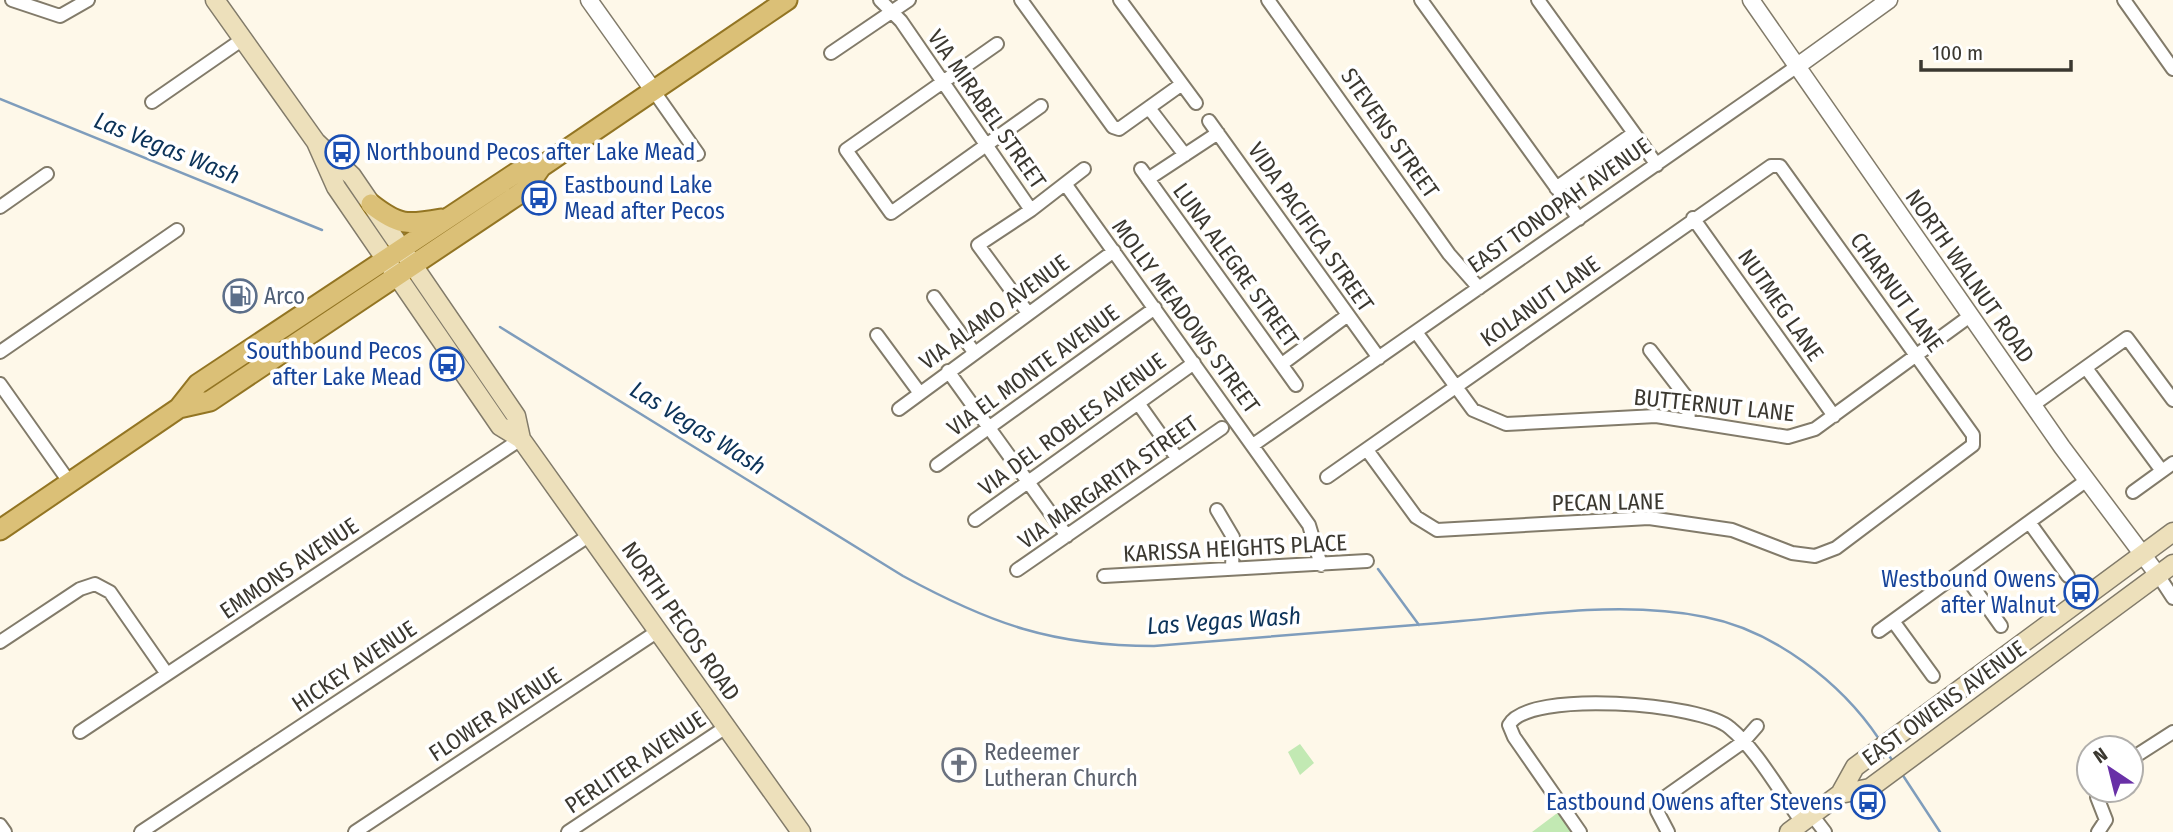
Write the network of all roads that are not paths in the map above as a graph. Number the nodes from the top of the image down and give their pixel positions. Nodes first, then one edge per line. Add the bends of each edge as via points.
1 (12, 0) edge
2 (88, 0) edge
3 (215, 0) edge
4 (589, 0) edge
5 (787, 0) edge
6 (880, 0) edge
7 (909, 0) edge
8 (1021, 0) edge
9 (1120, 0) edge
10 (1268, 0) edge
11 (1421, 0) edge
12 (1538, 0) edge
13 (1751, 0) edge
14 (1889, 0) edge
15 (2124, 0) edge
16 (890, 12) junction
17 (243, 39) junction
18 (997, 44) dead end
19 (831, 53) dead end
20 (1796, 67) junction
21 (2173, 69) edge
22 (942, 82) junction
23 (1182, 84) junction
24 (653, 90) junction
25 (152, 102) dead end
26 (1196, 103) dead end
27 (1041, 106) dead end
28 (1149, 108) junction
29 (1209, 121) dead end
30 (1218, 133) junction
31 (1634, 133) junction
32 (316, 142) junction
33 (986, 145) junction
34 (698, 154) dead end
35 (1185, 155) junction
36 (1657, 165) junction
37 (1780, 166) joint
38 (541, 167) junction
39 (1084, 169) dead end
40 (47, 174) dead end
41 (1066, 185) junction
42 (1556, 188) junction
43 (371, 204) junction
44 (0, 207) edge
45 (1031, 210) junction
46 (449, 217) junction
47 (1693, 218) junction
48 (1578, 219) junction
49 (177, 229) dead end
50 (1114, 251) junction
51 (393, 254) junction
52 (404, 271) junction
53 (1479, 288) junction
54 (934, 297) dead end
55 (1155, 308) junction
56 (1028, 313) junction
57 (1348, 316) junction
58 (1970, 316) junction
59 (1416, 332) junction
60 (877, 335) dead end
61 (1650, 350) dead end
62 (0, 352) edge
63 (974, 352) junction
64 (1917, 355) junction
65 (1378, 358) junction
66 (1194, 363) junction
67 (1282, 364) junction
68 (2086, 368) junction
69 (948, 371) junction
70 (0, 384) edge
71 (1296, 385) dead end
72 (1455, 387) junction
73 (919, 392) junction
74 (2173, 400) edge
75 (1138, 403) junction
76 (2033, 405) junction
77 (178, 408) junction
78 (899, 409) dead end
79 (1834, 416) junction
80 (1689, 420) junction
81 (1223, 428) dead end
82 (989, 429) junction
83 (522, 439) junction
84 (1254, 445) junction
85 (1973, 445) joint
86 (1367, 450) junction
87 (1177, 458) junction
88 (937, 466) dead end
89 (2168, 467) edge
90 (1327, 477) dead end
91 (2087, 480) junction
92 (69, 482) junction
93 (1028, 482) junction
94 (2133, 492) dead end
95 (1217, 510) dead end
96 (975, 520) dead end
97 (2029, 522) junction
98 (0, 530) edge
99 (2173, 532) edge
100 (590, 535) junction
101 (1067, 536) junction
102 (2143, 554) junction
103 (1367, 561) dead end
104 (1321, 565) junction
105 (1232, 569) junction
106 (2166, 569) edge
107 (1017, 570) dead end
108 (1962, 571) junction
109 (1104, 576) dead end
110 (2068, 576) dead end
111 (2173, 598) edge
112 (1893, 621) junction
113 (2001, 626) dead end
114 (658, 631) junction
115 (1879, 631) dead end
116 (0, 642) edge
117 (167, 674) junction
118 (1933, 676) dead end
119 (1757, 726) dead end
120 (726, 727) junction
121 (80, 732) dead end
122 (2170, 733) edge
123 (1743, 742) junction
124 (2145, 750) edge
125 (1840, 794) junction
126 (2100, 804) edge
127 (1801, 823) edge
128 (0, 825) edge
129 (796, 830) edge
130 (145, 831) edge
131 (5, 832) edge
132 (355, 832) edge
133 (568, 832) edge
134 (1580, 832) edge
135 (1668, 832) edge
136 (1825, 832) edge
137 (2098, 832) edge

1 - 2 street via 60,16
3 - 17 main road, NORTH PECOS ROAD
4 - 24 street
5 - 24 main road
6 - 16 street, VIA MIRABEL STREET
7 - 16 street
8 - 28 street via 1113,127 1119,129
9 - 23 street
10 - 53 street, STEVENS STREET via 1449,254
11 - 42 street
12 - 31 street
13 - 20 street, NORTH WALNUT ROAD
14 - 20 street, EAST TONOPAH AVENUE
15 - 21 street
16 - 19 street
16 - 22 street, VIA MIRABEL STREET via 901,20
17 - 25 street
17 - 32 main road, NORTH PECOS ROAD
18 - 22 street
20 - 36 street, EAST TONOPAH AVENUE
20 - 58 street, NORTH WALNUT ROAD
22 - 33 street, VIA MIRABEL STREET
22 - 33 street via 846,150 891,213
23 - 26 street
23 - 28 street
24 - 34 street
24 - 38 main road
27 - 33 street
28 - 35 street
29 - 30 street, VIDA PACIFICA STREET
30 - 35 street
30 - 57 street, VIDA PACIFICA STREET
31 - 36 street
31 - 42 street
32 - 43 main road, NORTH PECOS ROAD via 352,176
32 - 51 main road, NORTH PECOS ROAD via 336,187
33 - 45 street, VIA MIRABEL STREET
35 - 67 street, LUNA ALEGRE STREET via 1144,174
36 - 48 street, EAST TONOPAH AVENUE
37 - 47 street, KOLANUT LANE via 1762,169
37 - 64 street, CHARNUT LANE
38 - 46 main road via 516,173
38 - 52 main road via 525,190
39 - 41 street
40 - 44 street
41 - 45 street
41 - 50 street, MOLLY MEADOWS STREET
42 - 48 street
43 - 46 main road via 404,224
43 - 51 main road, NORTH PECOS ROAD
45 - 56 street via 978,245
46 - 51 main road
47 - 72 street, KOLANUT LANE
47 - 79 street, NUTMEG LANE
48 - 53 street, EAST TONOPAH AVENUE
49 - 62 street
50 - 55 street, MOLLY MEADOWS STREET
50 - 56 street, VIA ALAMO AVENUE
51 - 52 main road, NORTH PECOS ROAD
51 - 77 main road via 198,384
52 - 77 main road via 210,401
52 - 83 main road, NORTH PECOS ROAD via 516,415
53 - 59 street, EAST TONOPAH AVENUE
54 - 63 street
55 - 66 street, MOLLY MEADOWS STREET
55 - 82 street, VIA EL MONTE AVENUE
56 - 63 street, VIA ALAMO AVENUE
57 - 65 street, VIDA PACIFICA STREET
57 - 67 street
58 - 64 street, BUTTERNUT LANE
58 - 76 street, NORTH WALNUT ROAD
59 - 65 street, EAST TONOPAH AVENUE
59 - 72 street, BUTTERNUT LANE
60 - 73 street
61 - 80 street via 1686,398
63 - 69 street, VIA ALAMO AVENUE
64 - 79 street, BUTTERNUT LANE
64 - 85 street, CHARNUT LANE via 1973,435
65 - 84 street, EAST TONOPAH AVENUE
66 - 75 street, VIA DEL ROBLES AVENUE
66 - 84 street, MOLLY MEADOWS STREET
67 - 71 street, LUNA ALEGRE STREET
68 - 74 street via 2127,338
68 - 76 street
68 - 89 street
69 - 73 street, VIA ALAMO AVENUE
69 - 82 street
70 - 92 street
72 - 80 street, BUTTERNUT LANE via 1473,410 1506,424 1610,416
72 - 86 street, KOLANUT LANE
73 - 78 street, VIA ALAMO AVENUE
75 - 87 street
75 - 93 street, VIA DEL ROBLES AVENUE
76 - 91 street, NORTH WALNUT ROAD
77 - 92 main road
79 - 80 street, BUTTERNUT LANE via 1815,429 1788,437
81 - 87 street, VIA MARGARITA STREET
82 - 88 street, VIA EL MONTE AVENUE
82 - 93 street
83 - 100 main road, NORTH PECOS ROAD
83 - 117 street, EMMONS AVENUE
84 - 104 street, MOLLY MEADOWS STREET via 1309,525
85 - 86 street, PECAN LANE via 1836,548 1815,556 1732,530 1649,518 1437,530 1416,517
86 - 90 street, KOLANUT LANE
87 - 101 street, VIA MARGARITA STREET
89 - 94 street
91 - 97 street
91 - 102 street, NORTH WALNUT ROAD
92 - 98 main road
93 - 96 street, VIA DEL ROBLES AVENUE
93 - 101 street
95 - 105 street via 1233,537
97 - 108 street
97 - 110 street
99 - 102 main road, EAST OWENS AVENUE
100 - 114 main road, NORTH PECOS ROAD
100 - 130 street, HICKEY AVENUE
101 - 107 street, VIA MARGARITA STREET
102 - 106 street, NORTH WALNUT ROAD
102 - 125 main road, EAST OWENS AVENUE via 1855,767
103 - 104 street, KARISSA HEIGHTS PLACE
104 - 105 street, KARISSA HEIGHTS PLACE
105 - 109 street, KARISSA HEIGHTS PLACE
106 - 111 street
106 - 125 main road, EAST OWENS AVENUE via 1870,788
108 - 112 street
108 - 113 street
112 - 115 street
112 - 118 street
114 - 120 main road, NORTH PECOS ROAD
114 - 132 street, FLOWER AVENUE
116 - 117 street via 80,589 95,584 110,592
117 - 121 street, EMMONS AVENUE
119 - 123 street
120 - 129 main road, NORTH PECOS ROAD
120 - 133 street, PERLITER AVENUE
122 - 124 street
123 - 127 street
123 - 134 street via 1730,727 1696,713 1607,703 1527,710 1509,725
123 - 135 street via 1661,800 1657,811
125 - 127 main road, EAST OWENS AVENUE
126 - 137 street via 2106,820
127 - 136 street
128 - 131 street

